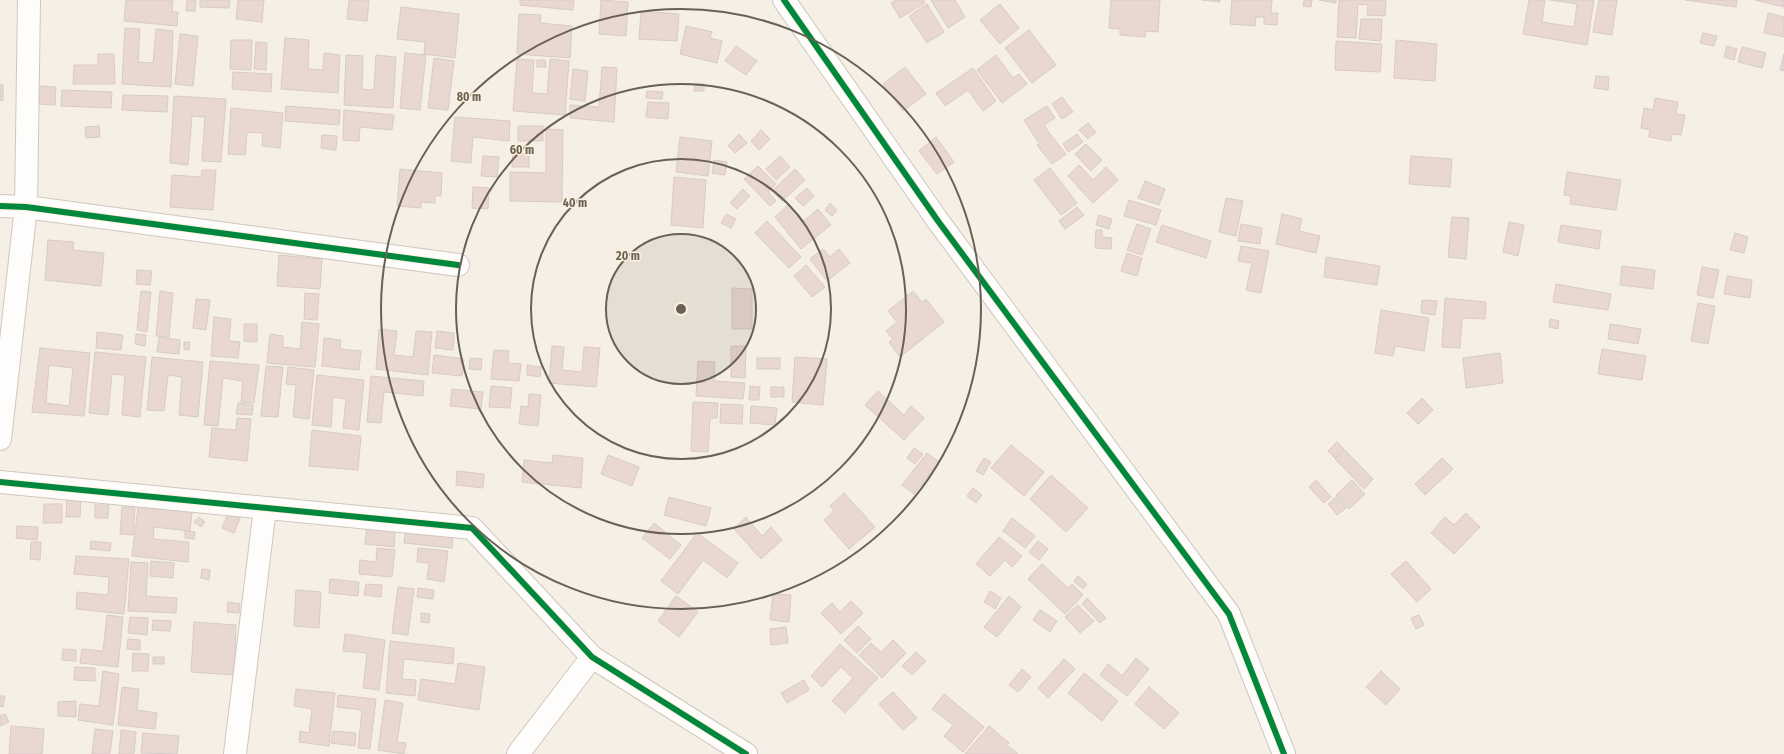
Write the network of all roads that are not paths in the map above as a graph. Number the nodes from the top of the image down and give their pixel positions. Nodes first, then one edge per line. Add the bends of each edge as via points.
1 (29, 0) edge
2 (791, 3) edge
3 (0, 206) edge
4 (26, 207) junction
5 (458, 266) dead end
6 (0, 439) edge
7 (0, 482) edge
8 (265, 508) junction
9 (592, 657) junction
10 (235, 754) edge
11 (518, 754) edge
12 (746, 754) edge
13 (1284, 754) edge

1 - 4 street
2 - 13 street via 938,221 1229,614
3 - 4 street
4 - 5 street
4 - 6 street
7 - 8 street
8 - 9 street via 472,528
8 - 10 street
9 - 11 street
9 - 12 street

